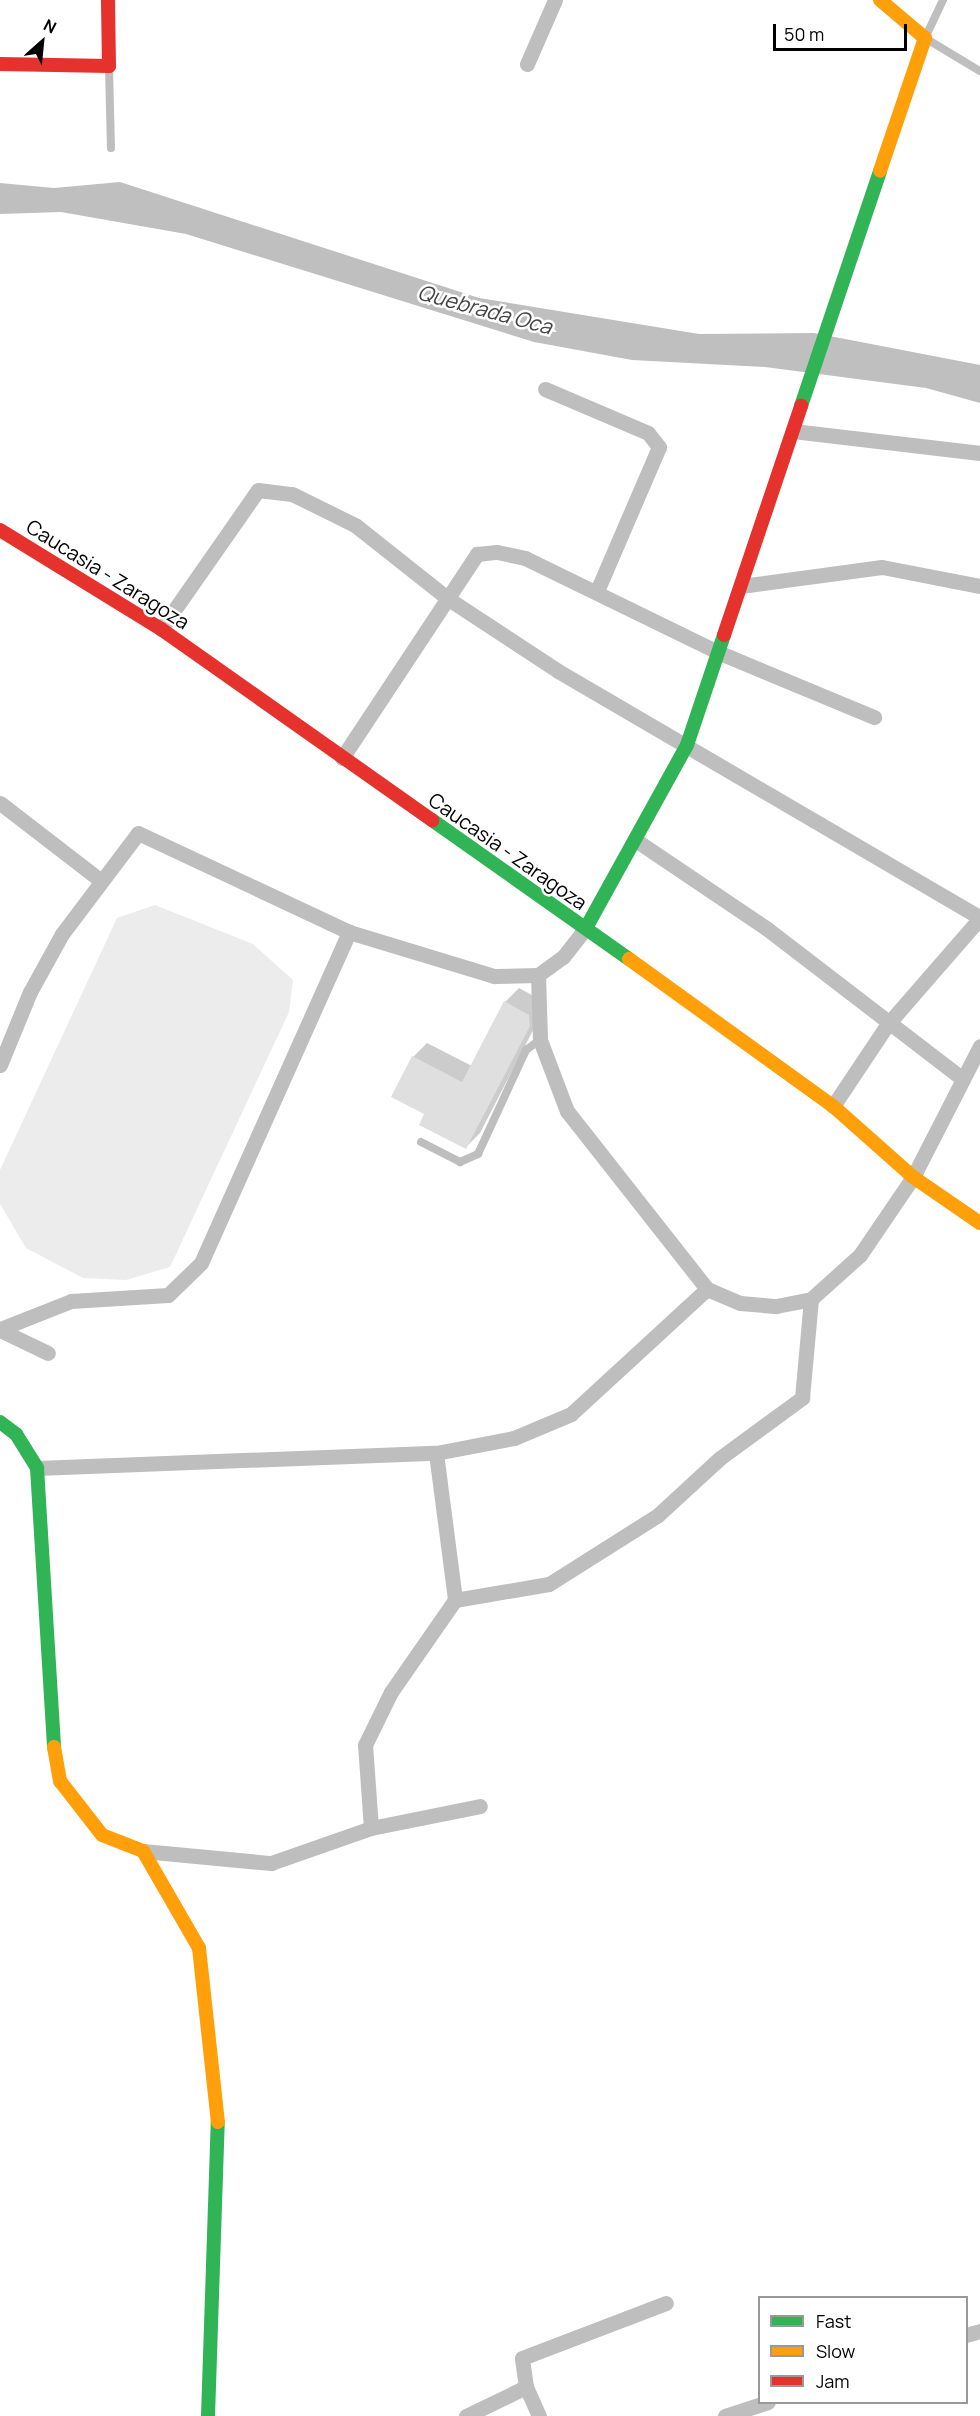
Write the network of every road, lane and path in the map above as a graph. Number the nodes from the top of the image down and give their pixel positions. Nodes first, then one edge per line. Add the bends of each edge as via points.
1 (108, 0) edge
2 (555, 0) edge
3 (880, 0) edge
4 (943, 0) edge
5 (925, 38) junction
6 (527, 63) dead end
7 (0, 64) edge
8 (109, 66) junction
9 (980, 71) edge
10 (111, 148) dead end
11 (545, 389) dead end
12 (793, 431) junction
13 (980, 453) edge
14 (0, 530) edge
15 (741, 586) junction
16 (980, 586) edge
17 (597, 591) junction
18 (447, 598) junction
19 (161, 629) junction
20 (720, 653) junction
21 (874, 717) dead end
22 (687, 745) junction
23 (342, 758) junction
24 (0, 803) edge
25 (637, 841) junction
26 (100, 880) junction
27 (980, 918) edge
28 (586, 928) junction
29 (349, 932) junction
30 (538, 975) junction
31 (887, 1025) junction
32 (540, 1040) junction
33 (980, 1046) edge
34 (0, 1065) edge
35 (963, 1079) junction
36 (833, 1106) junction
37 (421, 1142) dead end
38 (913, 1177) junction
39 (980, 1223) edge
40 (707, 1289) junction
41 (811, 1299) junction
42 (0, 1329) edge
43 (48, 1353) dead end
44 (0, 1422) edge
45 (436, 1453) junction
46 (37, 1468) junction
47 (455, 1600) junction
48 (480, 1806) dead end
49 (371, 1828) junction
50 (143, 1851) junction
51 (666, 2302) dead end
52 (525, 2387) junction
53 (765, 2404) edge
54 (208, 2416) edge
55 (466, 2416) edge
56 (539, 2416) edge
57 (725, 2416) edge

1 - 8 street
2 - 6 street
3 - 5 street
4 - 5 lane
5 - 9 lane
5 - 12 street
7 - 8 street
8 - 10 lane
11 - 17 street via 648,433 658,447
12 - 13 street
12 - 15 street
14 - 19 street, Caucasia - Zaragoza
15 - 16 street via 882,567
15 - 20 street
17 - 18 street via 525,558 497,552 477,554
17 - 20 street
18 - 19 street via 355,525 292,494 258,490
18 - 22 street via 558,671
18 - 23 street
19 - 23 street, Caucasia - Zaragoza
20 - 21 street
20 - 22 street
22 - 25 street
22 - 27 street
23 - 28 street, Caucasia - Zaragoza
24 - 26 street
25 - 28 street
25 - 31 street via 766,928
26 - 29 street via 138,833
26 - 34 street via 30,992
27 - 31 street
28 - 30 street via 563,957
28 - 36 street, Caucasia - Zaragoza
29 - 30 street via 494,976
29 - 42 street via 201,1263 168,1295 71,1301
30 - 32 street
31 - 35 street
31 - 36 street
32 - 37 lane via 526,1050 478,1154 460,1162
32 - 40 street via 567,1111
33 - 35 street
35 - 38 street
36 - 38 street, Caucasia - Zaragoza
38 - 39 street, Caucasia - Zaragoza
38 - 41 street via 860,1255
40 - 41 street via 741,1303 776,1306
40 - 45 street via 571,1414 531,1433
41 - 47 street via 802,1398 720,1458 658,1515 549,1584
42 - 43 street
44 - 46 street via 16,1434
45 - 46 street
45 - 47 street
46 - 50 street via 50,1726 60,1781 102,1835
47 - 49 street via 391,1692 365,1745
48 - 49 street
49 - 50 street via 271,1863
50 - 54 street via 200,1960 218,2121
51 - 52 street via 530,2351 522,2358
52 - 55 street
52 - 56 street
53 - 57 street

